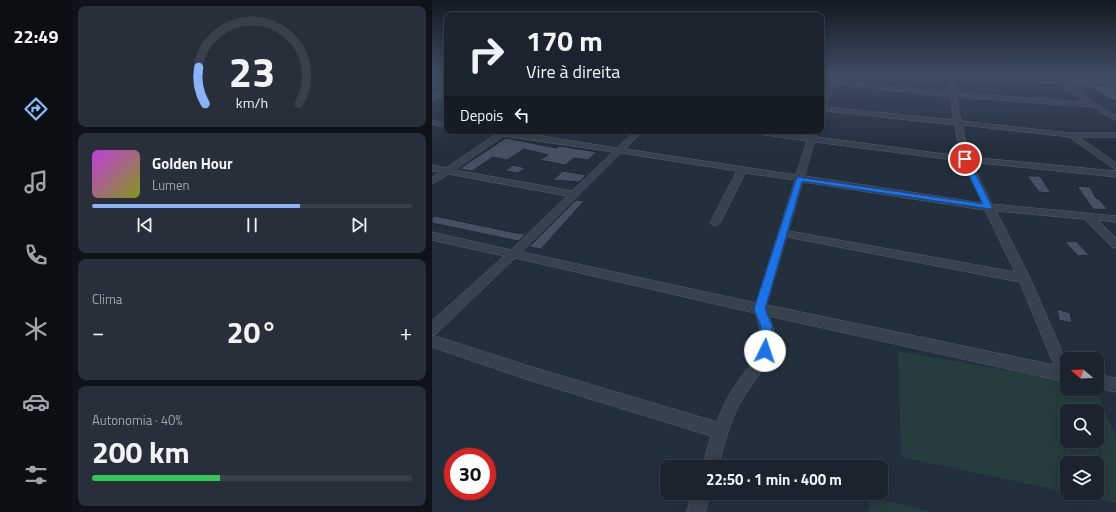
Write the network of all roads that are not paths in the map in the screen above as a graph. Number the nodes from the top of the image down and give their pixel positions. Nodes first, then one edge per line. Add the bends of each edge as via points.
1 (954, 100) edge
2 (1022, 100) edge
3 (1086, 100) edge
4 (1094, 105) junction
5 (824, 110) edge
6 (1116, 119) edge
7 (432, 122) edge
8 (959, 123) junction
9 (444, 124) edge
10 (502, 134) edge
11 (518, 134) edge
12 (636, 134) edge
13 (798, 134) edge
14 (813, 135) edge
15 (1071, 135) junction
16 (1116, 135) edge
17 (618, 150) junction
18 (965, 159) junction
19 (432, 168) edge
20 (743, 169) junction
21 (1115, 170) edge
22 (447, 171) junction
23 (799, 178) junction
24 (432, 181) edge
25 (573, 194) junction
26 (988, 207) junction
27 (1088, 217) junction
28 (1116, 219) edge
29 (715, 223) dead end
30 (783, 233) junction
31 (432, 236) edge
32 (1116, 244) edge
33 (512, 255) junction
34 (1024, 278) junction
35 (760, 309) junction
36 (432, 329) edge
37 (432, 341) edge
38 (1060, 361) edge
39 (1060, 374) edge
40 (1104, 382) edge
41 (1116, 385) edge
42 (720, 431) junction
43 (712, 460) edge
44 (700, 500) edge
45 (696, 512) edge

1 - 8 street
2 - 4 street
3 - 4 street
4 - 6 street
5 - 8 street
7 - 9 street
8 - 15 street
8 - 18 street
10 - 22 street
11 - 17 street
12 - 17 street
13 - 14 street
14 - 18 street
14 - 23 street
15 - 16 street
15 - 21 street
17 - 20 street
17 - 25 street
18 - 21 street
18 - 26 street
19 - 22 street
20 - 23 street
20 - 29 street
22 - 24 street
22 - 25 street
23 - 26 street
23 - 30 street
25 - 33 street
26 - 27 street
26 - 34 street
27 - 28 street
27 - 32 street
30 - 34 street
30 - 35 street
31 - 33 street
33 - 35 street
33 - 36 street
34 - 38 street
35 - 39 street
35 - 42 street via 767,326 762,362 735,399
37 - 42 street
40 - 41 street
42 - 43 street
44 - 45 street

